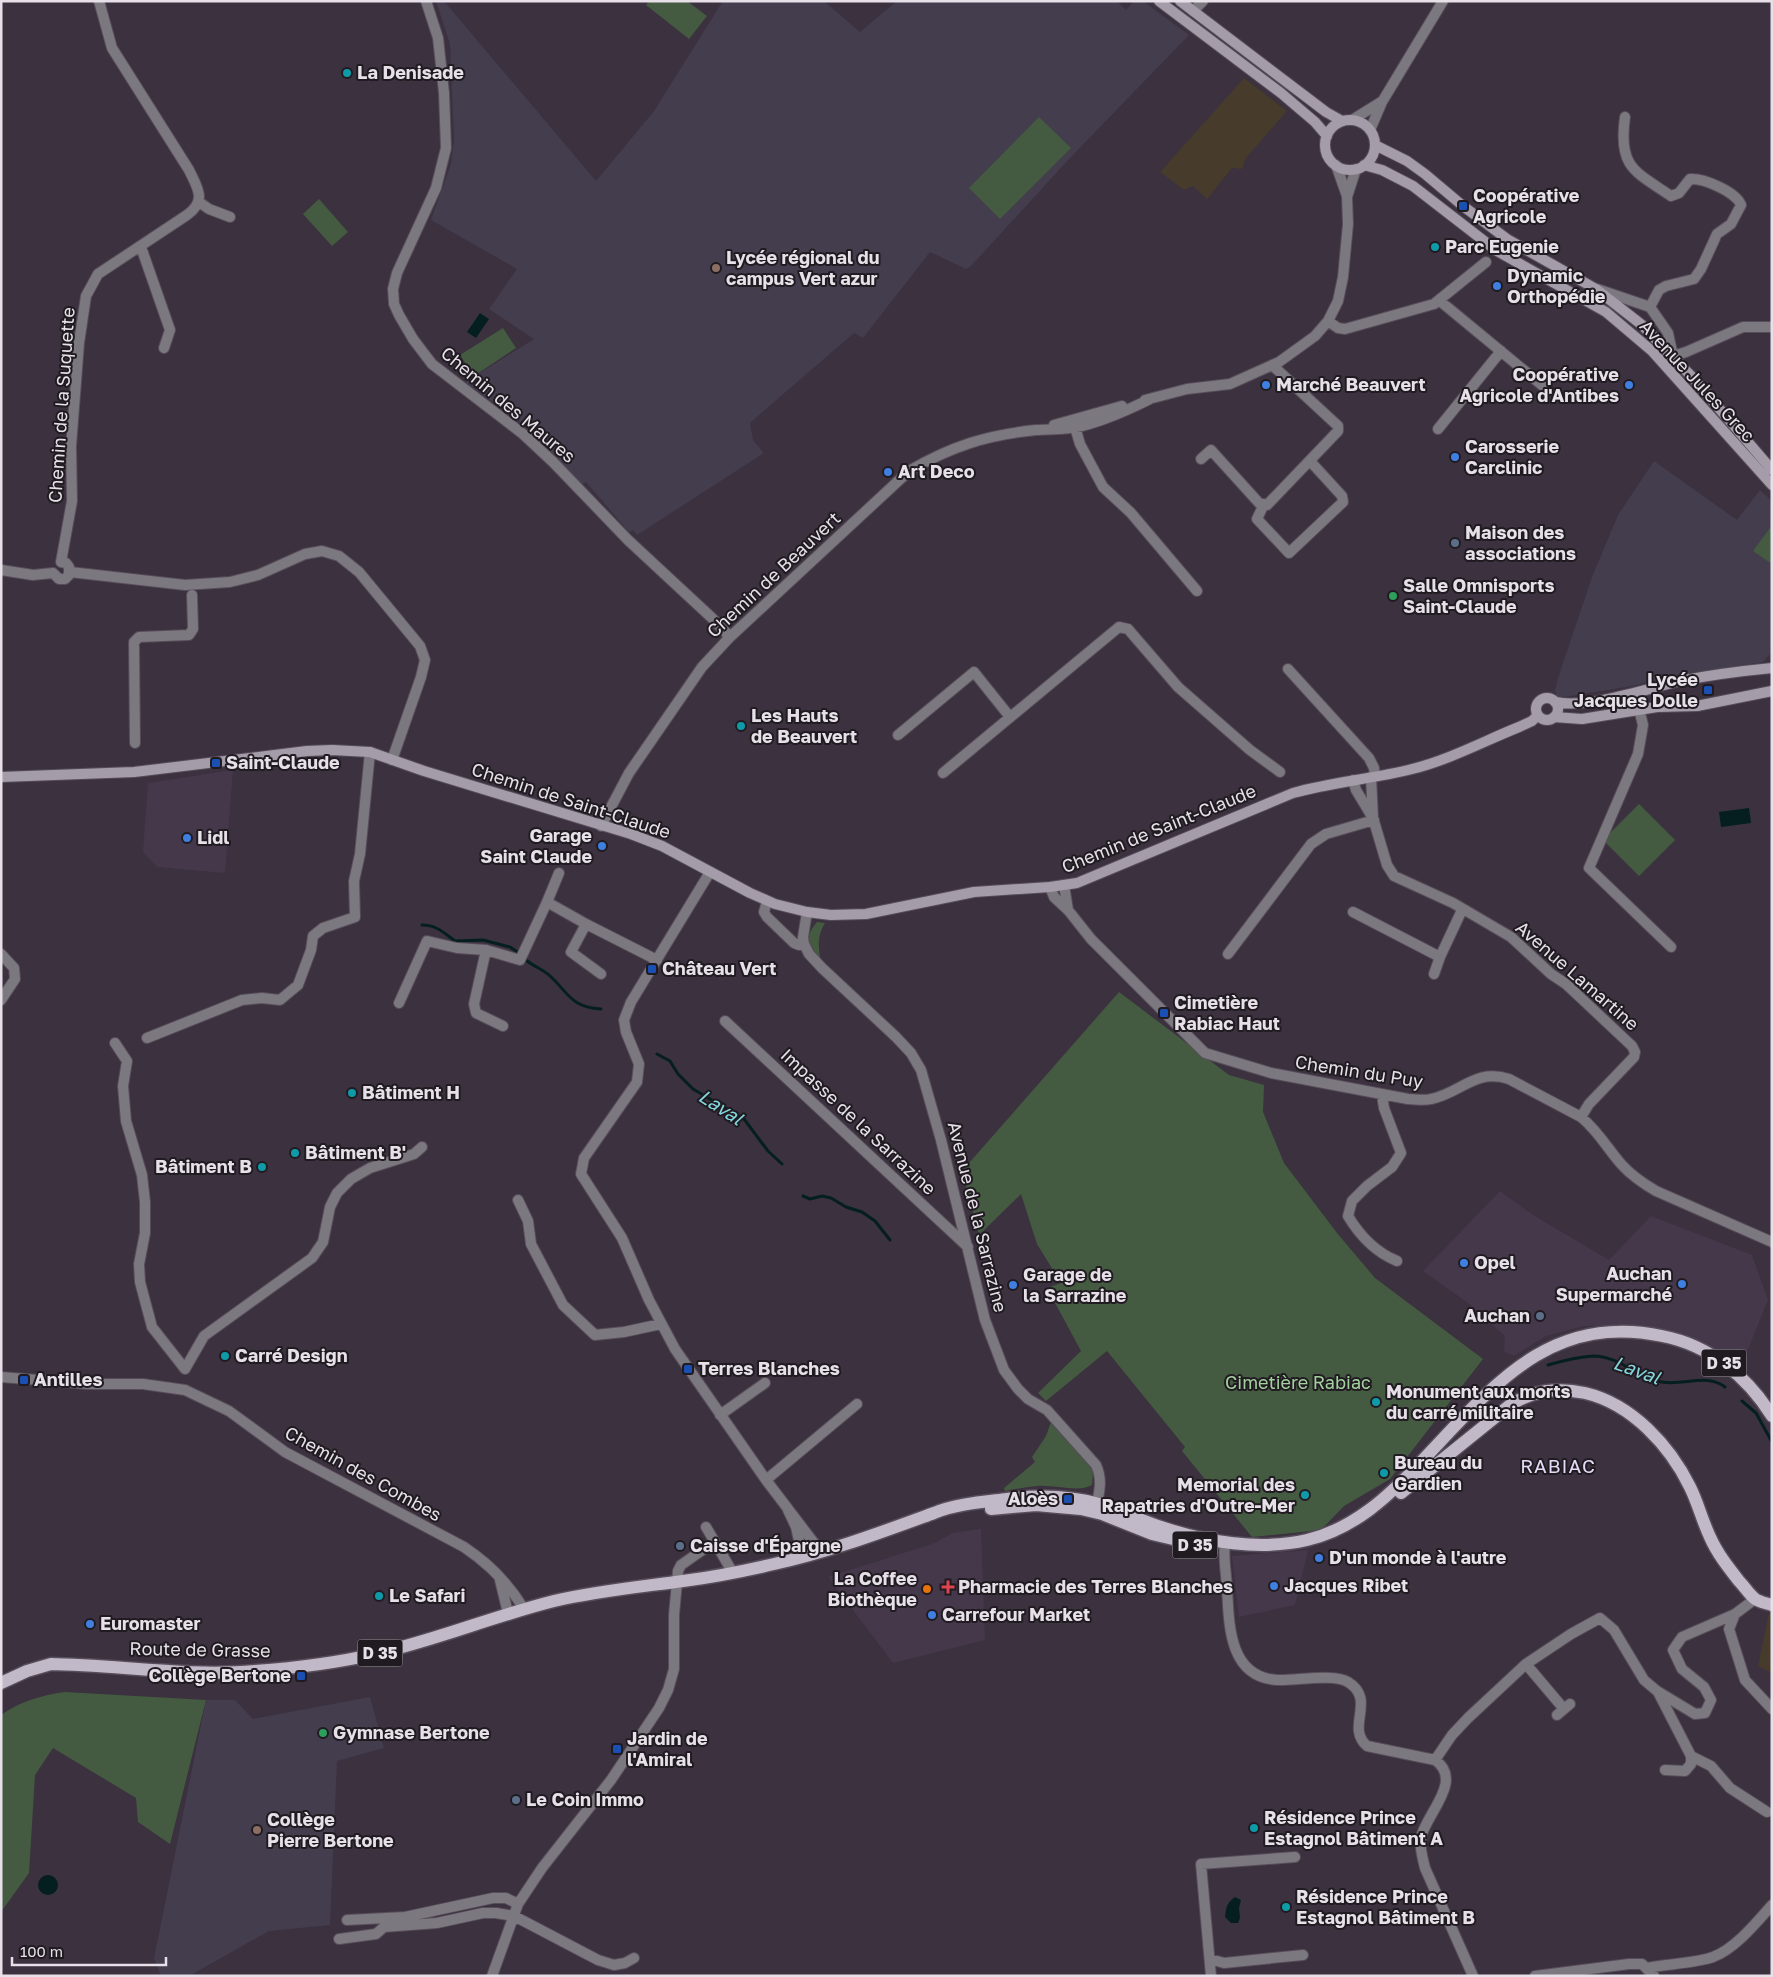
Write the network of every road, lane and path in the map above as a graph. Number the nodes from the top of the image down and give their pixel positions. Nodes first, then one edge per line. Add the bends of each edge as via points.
1 (98, 1) edge
2 (426, 1) edge
3 (1159, 1) edge
4 (1180, 1) edge
5 (1203, 1) edge
6 (1443, 1) edge
7 (1193, 11) junction
8 (1382, 102) junction
9 (1625, 117) dead end
10 (1347, 120) junction
11 (1370, 130) junction
12 (1327, 136) junction
13 (1375, 145) junction
14 (1336, 165) junction
15 (1360, 167) junction
16 (1347, 197) junction
17 (199, 202) junction
18 (230, 217) dead end
19 (141, 247) junction
20 (1486, 262) dead end
21 (1596, 289) junction
22 (1440, 301) junction
23 (1650, 307) junction
24 (1328, 321) junction
25 (1772, 327) edge
26 (164, 348) dead end
27 (1501, 351) junction
28 (1673, 356) junction
29 (1272, 365) junction
30 (1543, 386) dead end
31 (1150, 399) junction
32 (1075, 427) junction
33 (1438, 429) dead end
34 (1036, 430) junction
35 (1201, 459) dead end
36 (1310, 461) junction
37 (1772, 470) edge
38 (1772, 485) edge
39 (1264, 504) junction
40 (61, 562) junction
41 (1, 570) edge
42 (70, 572) junction
43 (53, 573) junction
44 (1197, 591) dead end
45 (192, 595) dead end
46 (730, 637) junction
47 (1772, 668) edge
48 (1288, 669) dead end
49 (1772, 690) edge
50 (1555, 702) junction
51 (1640, 709) junction
52 (1538, 716) junction
53 (1010, 717) junction
54 (1554, 717) junction
55 (898, 735) dead end
56 (135, 743) dead end
57 (370, 752) junction
58 (392, 760) junction
59 (1280, 772) dead end
60 (943, 774) dead end
61 (1373, 776) junction
62 (1, 777) edge
63 (1353, 780) junction
64 (1373, 819) junction
65 (600, 826) junction
66 (710, 872) junction
67 (559, 873) dead end
68 (1064, 885) junction
69 (1050, 887) junction
70 (767, 901) junction
71 (547, 902) junction
72 (1068, 910) junction
73 (1462, 910) junction
74 (807, 912) junction
75 (1354, 912) dead end
76 (586, 924) junction
77 (804, 944) junction
78 (1671, 948) dead end
79 (486, 950) junction
80 (1, 954) edge
81 (1228, 954) dead end
82 (1440, 957) junction
83 (657, 960) junction
84 (601, 974) dead end
85 (1434, 974) dead end
86 (1, 1000) edge
87 (399, 1003) dead end
88 (725, 1021) dead end
89 (503, 1026) dead end
90 (147, 1038) dead end
91 (115, 1043) dead end
92 (1382, 1095) junction
93 (1580, 1117) junction
94 (422, 1147) dead end
95 (518, 1200) dead end
96 (1772, 1242) edge
97 (968, 1247) junction
98 (1397, 1261) dead end
99 (661, 1324) junction
100 (1, 1378) edge
101 (765, 1383) dead end
102 (857, 1404) dead end
103 (1475, 1406) junction
104 (720, 1415) junction
105 (1772, 1416) edge
106 (1494, 1418) junction
107 (766, 1480) junction
108 (1096, 1508) junction
109 (706, 1527) dead end
110 (714, 1542) junction
111 (1224, 1546) junction
112 (811, 1554) junction
113 (733, 1573) junction
114 (500, 1579) junction
115 (677, 1582) junction
116 (1755, 1599) junction
117 (1772, 1605) edge
118 (524, 1609) junction
119 (508, 1613) junction
120 (1735, 1614) junction
121 (1526, 1664) junction
122 (1, 1683) edge
123 (1657, 1691) junction
124 (1772, 1709) edge
125 (1564, 1710) dead end
126 (1692, 1756) junction
127 (1435, 1760) junction
128 (1665, 1770) dead end
129 (1767, 1812) dead end
130 (1294, 1857) dead end
131 (518, 1904) junction
132 (1772, 1904) edge
133 (514, 1916) junction
134 (347, 1920) dead end
135 (339, 1939) dead end
136 (1304, 1955) dead end
137 (634, 1958) dead end
138 (1210, 1959) junction
139 (1651, 1972) edge
140 (492, 1976) edge
141 (1211, 1976) edge
142 (1473, 1976) edge
143 (1535, 1976) edge

1 - 17 street via 112,48 189,170 199,192
2 - 46 street, Chemin des Maures via 438,38 446,148 436,188 393,289 399,315 432,364 518,430 553,462 628,540
3 - 12 street via 1281,93
4 - 7 street
5 - 7 street
6 - 8 street
7 - 10 street via 1326,112
8 - 10 street
8 - 11 street
9 - 23 street via 1623,143 1634,171 1671,196 1679,193 1690,180 1700,178 1739,199 1741,205 1731,224 1717,234 1694,279 1659,290
10 - 11 street via 1359,121
10 - 12 street via 1335,124
11 - 13 street
12 - 14 street via 1327,154
13 - 15 street via 1370,159
13 - 21 street, Avenue Jules Grec via 1425,174 1506,239
14 - 15 street via 1349,169
14 - 16 street, Chemin de Beauvert
15 - 16 street, Chemin de Beauvert via 1353,175
15 - 38 street, Avenue Jules Grec via 1382,170 1413,186 1503,255 1606,312 1652,351
16 - 24 street, Chemin de Beauvert via 1343,277 1338,301
17 - 18 street
17 - 19 street, Chemin de la Suquette via 187,215
19 - 26 street via 170,330
19 - 40 street, Chemin de la Suquette via 98,274 86,296 71,446 72,501
20 - 22 street
21 - 23 street
21 - 28 street, Avenue Jules Grec via 1642,325
22 - 24 street via 1345,329
22 - 27 street
23 - 28 street via 1668,333
24 - 29 street, Chemin de Beauvert via 1315,336
25 - 28 street via 1743,327
27 - 30 street
27 - 33 street
28 - 37 street, Avenue Jules Grec
29 - 31 street, Chemin de Beauvert via 1230,384 1187,389
29 - 36 street via 1338,426 1338,431
31 - 32 street, Chemin de Beauvert via 1118,414
31 - 34 street, Chemin de Beauvert
32 - 34 street, Chemin de Beauvert
32 - 44 street via 1080,444 1103,487 1131,514
34 - 46 street, Chemin de Beauvert via 962,444 909,471
35 - 39 street via 1211,450 1259,503
36 - 39 street via 1267,505
36 - 39 street via 1342,496 1343,502 1289,553 1257,519
40 - 42 street via 68,565
40 - 43 street via 54,566
41 - 43 street via 33,575
42 - 43 street via 62,579
42 - 58 street via 193,585 230,582 258,575 305,554 322,551 339,556 359,572 420,646 425,660
45 - 56 street via 191,633 139,637 134,642
46 - 65 street, Chemin de Beauvert via 702,667 667,717 629,773
47 - 50 street via 1683,681 1586,702
48 - 61 street via 1369,758 1374,768
49 - 51 street via 1697,706
50 - 52 street via 1541,700 1537,706
50 - 54 street via 1558,709
51 - 54 street via 1582,719
51 - 78 street via 1642,725 1638,754 1589,868
52 - 54 street via 1544,720
52 - 61 street, Chemin de Saint-Claude via 1426,765
53 - 55 street via 974,672
53 - 59 street via 1119,627 1124,627 1178,687
53 - 60 street
57 - 58 street, Chemin de Saint-Claude
57 - 62 street, Chemin de Saint-Claude via 307,751 134,772
57 - 90 street via 360,854 354,881 355,917 323,928 313,936 298,985 280,1000 242,1000
58 - 65 street, Chemin de Saint-Claude
61 - 63 street, Chemin de Saint-Claude
61 - 64 street, Avenue Lamartine
63 - 64 street, Avenue Lamartine
63 - 68 street, Chemin de Saint-Claude via 1292,793 1085,880
64 - 73 street, Avenue Lamartine via 1387,865 1394,876
64 - 81 street via 1326,834 1311,844
65 - 66 street, Chemin de Saint-Claude via 662,846
66 - 70 street, Chemin de Saint-Claude
66 - 83 street
67 - 71 street
68 - 69 street, Chemin de Saint-Claude
68 - 72 street, Chemin du Puy
69 - 72 street, Chemin du Puy via 1054,897
69 - 74 street, Chemin de Saint-Claude via 974,892 860,915
70 - 74 street, Chemin de Saint-Claude
70 - 77 street, Avenue de la Sarrazine via 764,912 768,917 794,943
71 - 76 street
71 - 79 street via 520,960
72 - 92 street, Chemin du Puy via 1091,939 1205,1053 1271,1073
73 - 82 street
73 - 93 street, Avenue Lamartine via 1511,937 1632,1046 1634,1057
74 - 77 street
75 - 82 street
76 - 83 street
76 - 84 street via 570,952
77 - 97 street, Avenue de la Sarrazine via 822,968 906,1048 921,1070
79 - 87 street via 427,941
79 - 89 street via 474,1004 476,1013
80 - 86 street via 14,968 15,979
82 - 85 street
83 - 99 street via 631,1002 624,1020 639,1064 637,1082 584,1158 581,1174 622,1238
88 - 97 street, Impasse de la Sarrazine
91 - 94 street via 127,1061 123,1086 126,1121 142,1175 146,1202 140,1282 152,1327 185,1369 204,1336 312,1258 323,1242 330,1207 337,1193 351,1179 370,1168 414,1154
92 - 93 street, Chemin du Puy via 1431,1100 1481,1077 1499,1075 1524,1085
92 - 98 street via 1401,1153 1392,1167 1352,1201 1348,1216 1358,1233 1383,1255
93 - 96 street, Chemin du Puy via 1600,1135 1622,1164 1656,1192
95 - 99 street via 528,1221 531,1244 563,1305 582,1324 595,1335
97 - 108 street, Avenue de la Sarrazine via 985,1318 1004,1370 1018,1389 1047,1410 1096,1465 1101,1481
99 - 104 street
100 - 114 street, Chemin des Combes via 143,1384 185,1390 229,1412 285,1452 464,1547 486,1563
101 - 104 street
102 - 107 street
103 - 105 main road, D 35 via 1521,1364 1538,1354 1568,1340 1612,1331 1658,1335 1699,1347 1728,1365 1759,1396
103 - 106 main road via 1459,1430 1460,1435
103 - 111 main road, D 35 via 1395,1490 1350,1524 1309,1540 1288,1544
104 - 107 street
106 - 111 main road, D 35 via 1383,1508 1340,1537 1300,1549 1273,1552
106 - 116 main road, D 35 via 1523,1397 1539,1391 1568,1390 1594,1395 1641,1423 1661,1441 1690,1487 1713,1543 1726,1565
107 - 112 street via 788,1510 801,1550
108 - 111 main road, D 35
108 - 112 main road, Route de Grasse / D 35 via 1034,1496 970,1504 936,1512
109 - 110 street
110 - 113 street
110 - 115 street via 681,1565
111 - 127 street via 1232,1644 1246,1666 1256,1674 1275,1680 1327,1678 1347,1681 1358,1690 1362,1700 1360,1740 1367,1746
112 - 113 main road, Route de Grasse / D 35
113 - 115 main road, Route de Grasse / D 35
114 - 118 street, Chemin des Combes via 517,1596
114 - 119 street, Chemin des Combes
115 - 118 main road, Route de Grasse / D 35 via 611,1589
115 - 131 street via 674,1669 668,1690 611,1780
116 - 117 main road
116 - 120 street
118 - 119 main road, Route de Grasse / D 35
119 - 122 main road, Route de Grasse / D 35 via 378,1653 273,1670 185,1671 51,1664
120 - 123 street via 1682,1637 1674,1650 1682,1669 1704,1687 1711,1700 1705,1713 1695,1714
120 - 124 street via 1729,1629 1745,1680
121 - 123 street via 1600,1618 1614,1630 1644,1680
121 - 125 street
121 - 127 street via 1468,1718
123 - 126 street
126 - 128 street via 1685,1771
126 - 129 street via 1711,1766 1730,1788
127 - 142 street via 1447,1775 1446,1786 1422,1836 1421,1853
130 - 138 street via 1201,1864
131 - 133 street
131 - 134 street via 506,1898 493,1898 405,1917
132 - 139 street via 1754,1926 1724,1951 1713,1957
133 - 135 street via 483,1913 437,1923 384,1927 376,1934
133 - 137 street via 598,1960 614,1965
133 - 140 street
136 - 138 street via 1224,1963
138 - 141 street
139 - 143 street via 1642,1964 1629,1964

